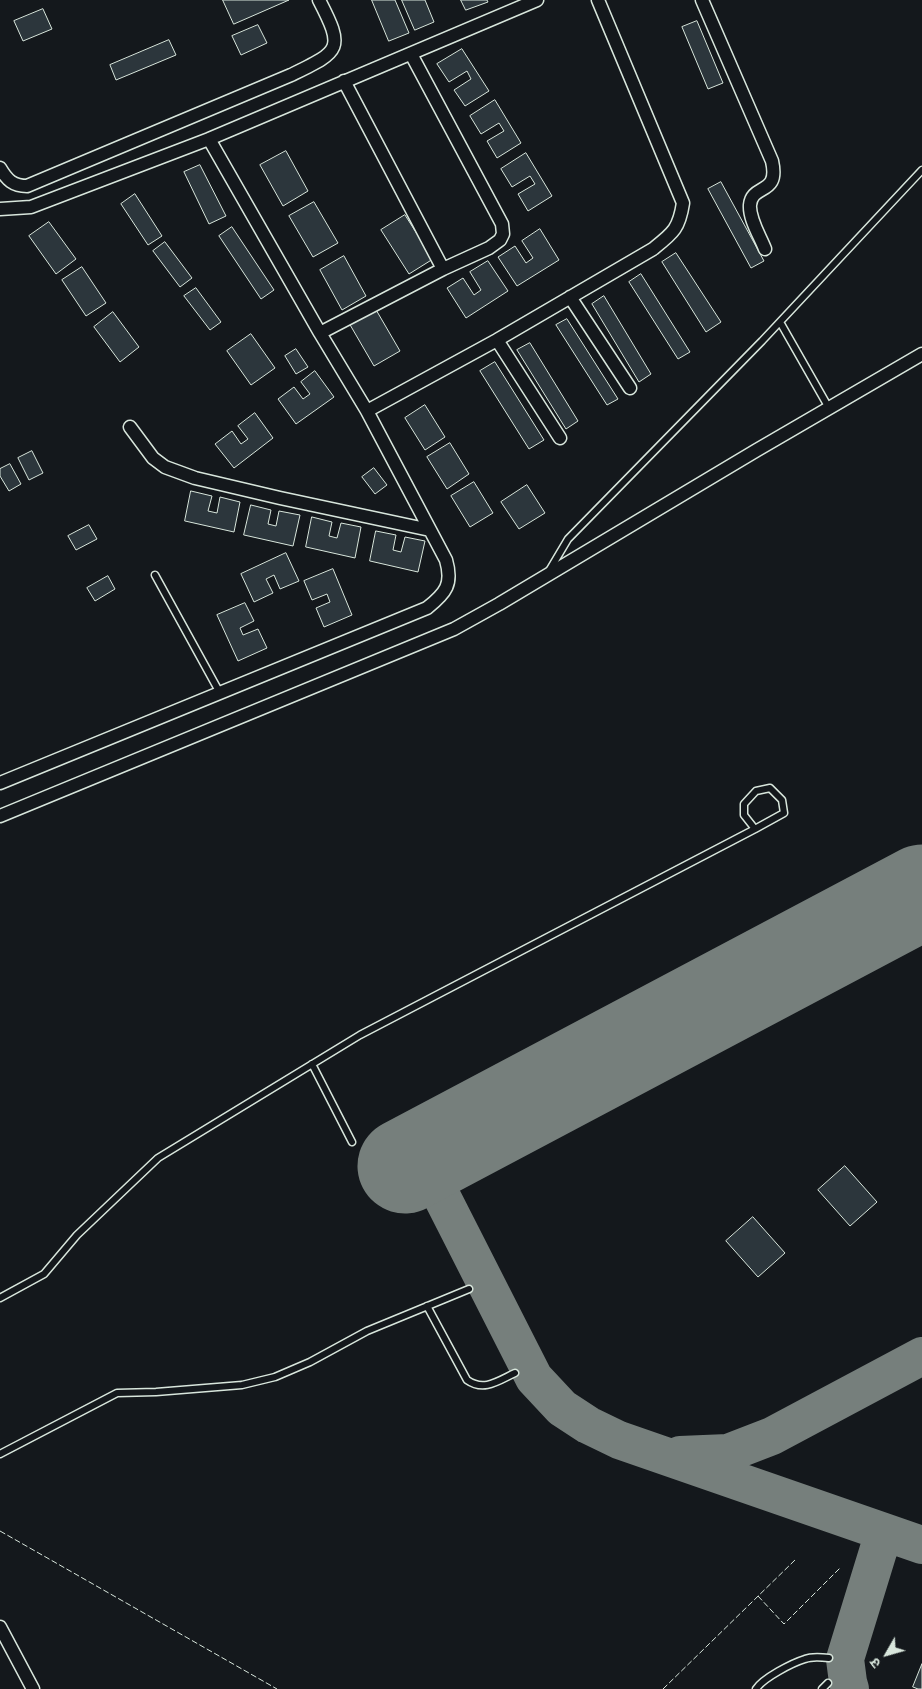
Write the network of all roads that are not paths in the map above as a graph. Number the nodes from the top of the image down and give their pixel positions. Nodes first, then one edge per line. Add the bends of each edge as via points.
1 (319, 0) edge
2 (598, 0) edge
3 (702, 0) edge
4 (530, 2) edge
5 (411, 54) junction
6 (344, 81) junction
7 (209, 139) junction
8 (0, 168) edge
9 (922, 170) edge
10 (0, 209) edge
11 (764, 249) dead end
12 (443, 269) junction
13 (570, 297) junction
14 (780, 322) junction
15 (320, 333) junction
16 (497, 340) junction
17 (922, 354) edge
18 (630, 388) dead end
19 (829, 408) junction
20 (367, 411) junction
21 (130, 427) dead end
22 (560, 438) dead end
23 (430, 530) junction
24 (155, 575) dead end
25 (548, 575) junction
26 (220, 693) junction
27 (0, 783) edge
28 (0, 816) edge
29 (755, 829) junction
30 (312, 1064) junction
31 (352, 1142) dead end
32 (469, 1289) dead end
33 (0, 1298) edge
34 (427, 1306) junction
35 (515, 1374) dead end
36 (0, 1454) edge
37 (0, 1627) edge
38 (829, 1658) dead end
39 (828, 1683) dead end
40 (33, 1689) edge
41 (756, 1689) edge
42 (822, 1689) edge

1 - 8 street via 335,40 331,52 322,59 27,186 12,183
2 - 13 street via 683,203 680,220 672,234 653,249
3 - 11 street via 772,161 774,179 752,198 750,204
4 - 5 street
5 - 6 street
5 - 12 street via 502,224 504,234 489,248
6 - 7 street
6 - 12 street
7 - 10 street via 31,207
7 - 15 street
9 - 14 lane
12 - 15 street
13 - 16 street
13 - 18 street
14 - 19 lane
14 - 25 lane via 568,539
15 - 20 street
16 - 20 street
16 - 22 street
17 - 19 street
19 - 25 street
20 - 23 street
21 - 23 street via 153,458 165,467 195,478
23 - 26 street via 450,574 448,586 427,608
24 - 26 lane
25 - 28 street via 454,628
26 - 27 street
29 - 29 lane via 784,813 782,800 770,788 756,791 744,804 744,815
29 - 30 lane via 360,1035
30 - 31 lane
30 - 33 lane via 158,1158 77,1235 44,1274
32 - 34 lane
34 - 35 lane via 467,1380 475,1386 488,1385
34 - 36 lane via 367,1331 275,1377 242,1385 117,1393
37 - 40 street
38 - 41 lane via 805,1658
39 - 42 lane

